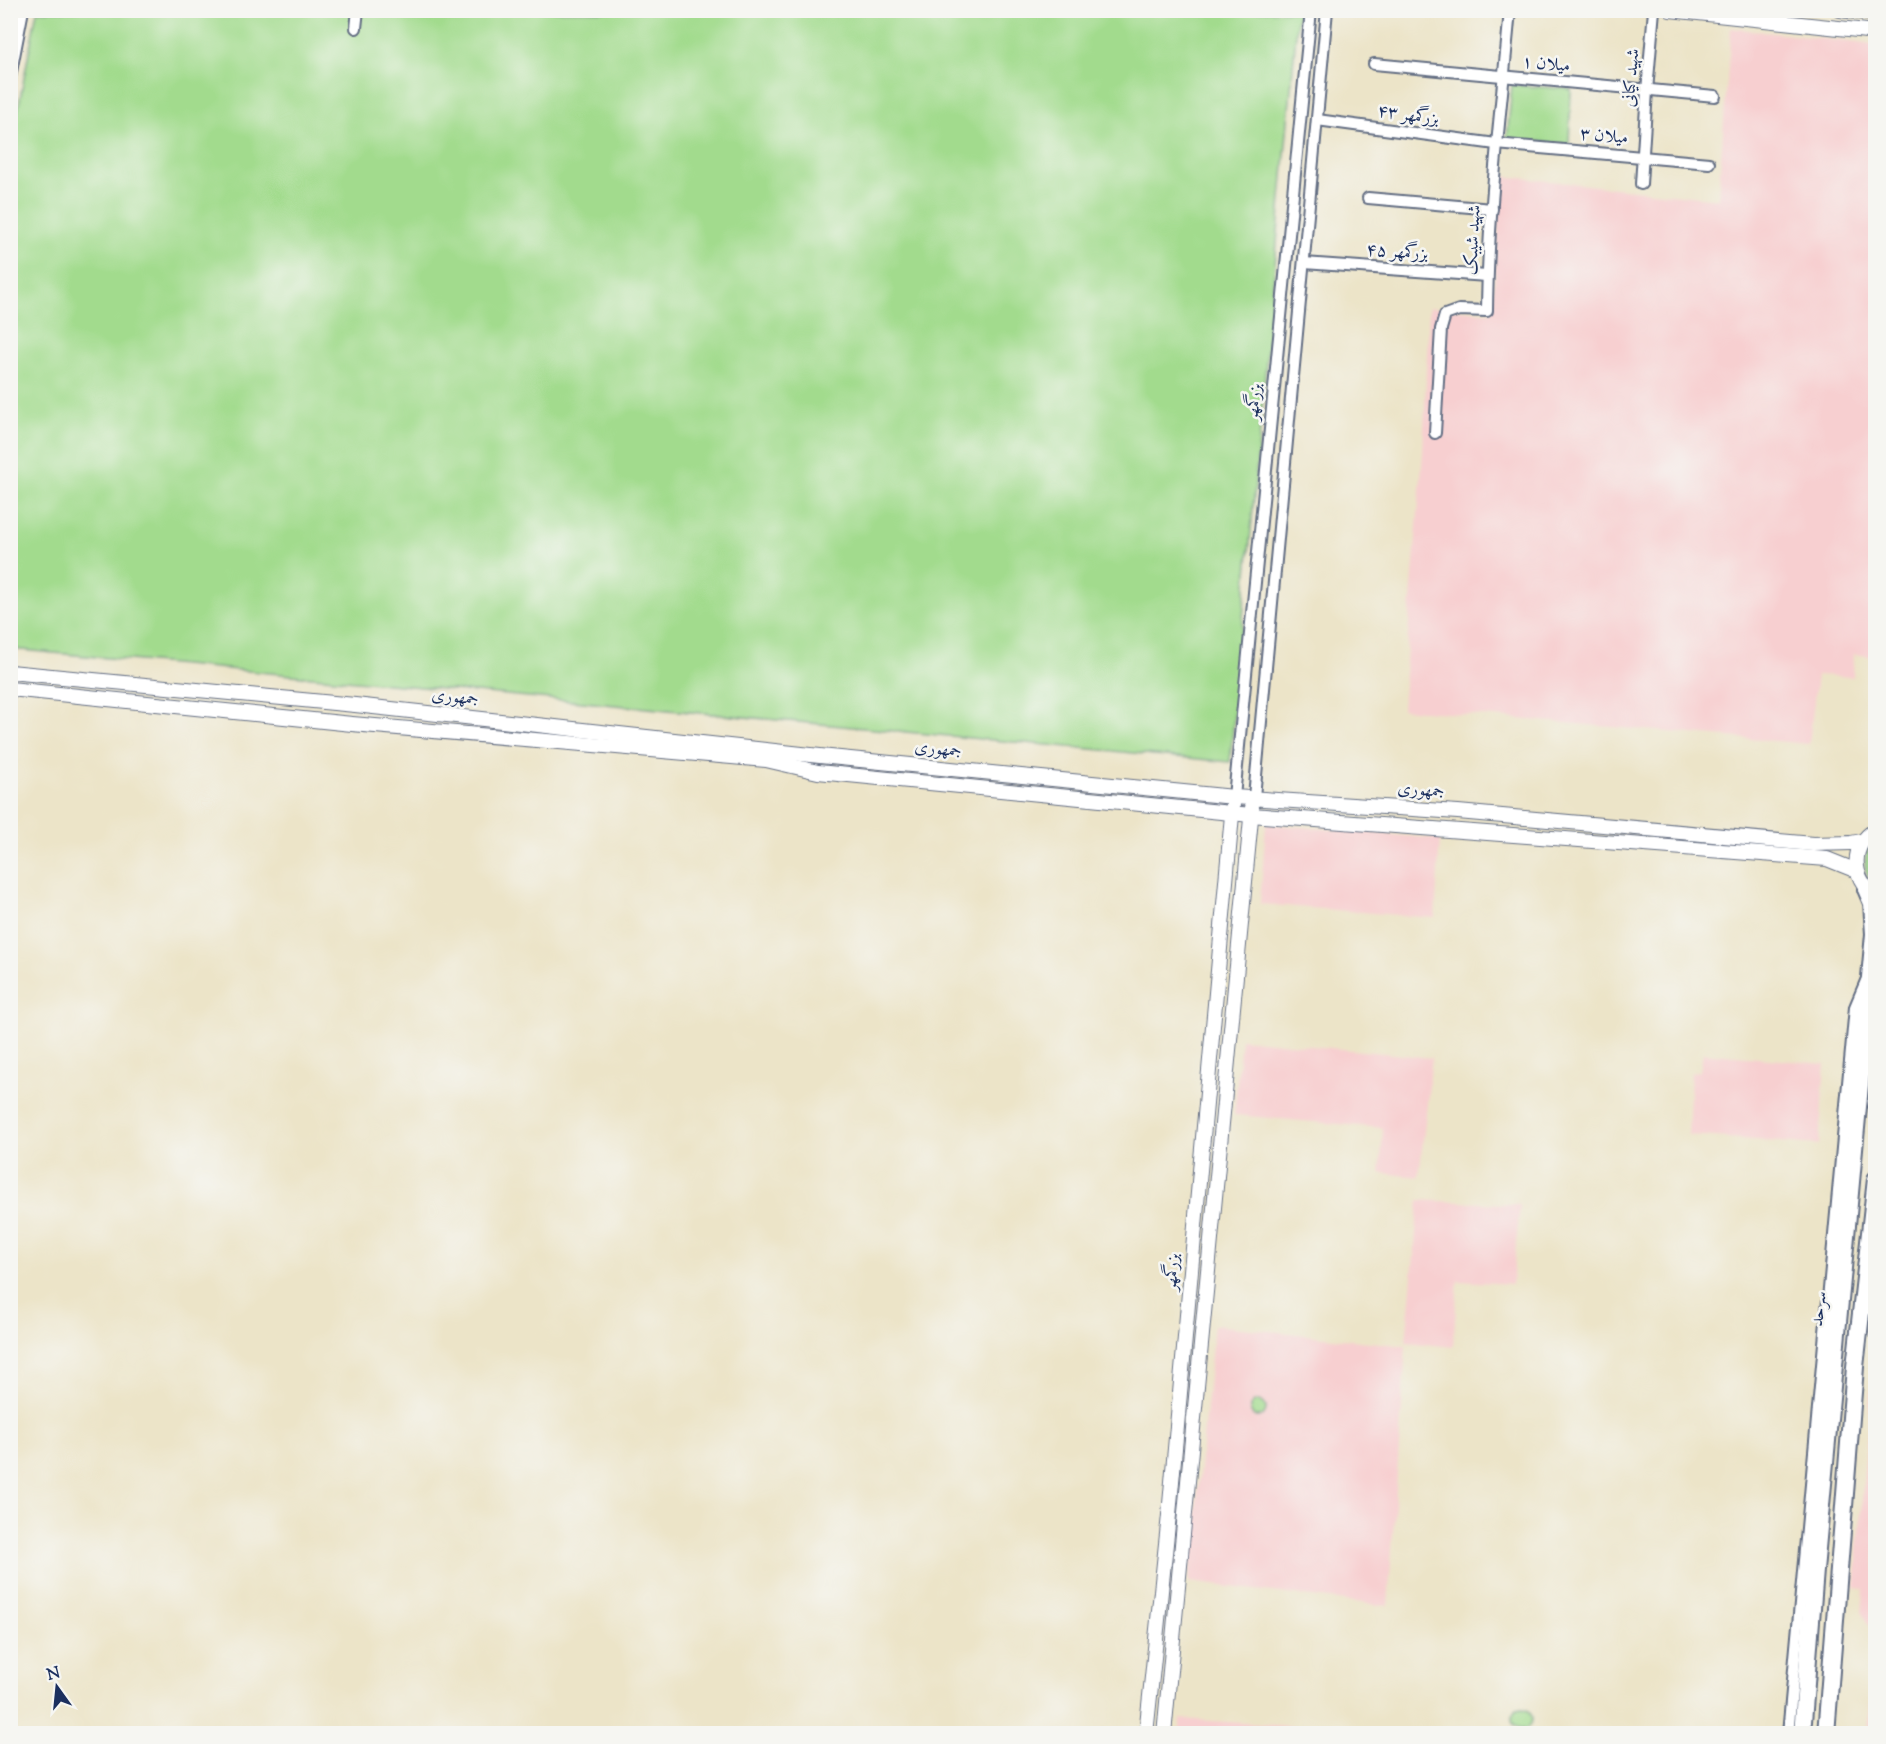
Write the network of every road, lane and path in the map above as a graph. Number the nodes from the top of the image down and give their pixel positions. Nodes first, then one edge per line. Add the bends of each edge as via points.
1 (23, 10) edge
2 (358, 10) edge
3 (1311, 10) edge
4 (1327, 10) edge
5 (1510, 10) edge
6 (1654, 10) edge
7 (1670, 10) edge
8 (1840, 10) edge
9 (1875, 14) edge
10 (356, 28) dead end
11 (1875, 32) edge
12 (1374, 64) dead end
13 (10, 77) edge
14 (1504, 77) junction
15 (1647, 91) junction
16 (1715, 96) dead end
17 (1317, 120) junction
18 (1496, 144) junction
19 (1641, 157) junction
20 (1709, 163) dead end
21 (1641, 184) dead end
22 (1368, 198) dead end
23 (1492, 208) junction
24 (1303, 269) junction
25 (1286, 272) junction
26 (1488, 276) junction
27 (1435, 433) dead end
28 (1264, 484) junction
29 (1282, 486) junction
30 (10, 672) edge
31 (10, 689) edge
32 (355, 705) junction
33 (352, 724) junction
34 (820, 756) junction
35 (818, 772) junction
36 (1234, 797) junction
37 (1254, 797) junction
38 (1458, 812) junction
39 (1232, 813) junction
40 (1251, 815) junction
41 (1875, 829) edge
42 (1455, 830) junction
43 (1862, 841) junction
44 (1857, 871) junction
45 (1871, 893) edge
46 (1870, 970) junction
47 (1214, 1010) junction
48 (1233, 1011) junction
49 (1875, 1179) edge
50 (1146, 1734) edge
51 (1164, 1734) edge
52 (1788, 1734) edge
53 (1802, 1734) edge
54 (1826, 1734) edge

1 - 13 street
2 - 10 street
3 - 25 street, بزرگمهر
4 - 17 street, بزرگمهر
5 - 14 street, شهید شیبک
6 - 15 street, شهید کیانی
7 - 11 main road
8 - 9 main road
12 - 14 street, میلان ۱
14 - 15 street, میلان ۱
14 - 18 street, شهید شیبک
15 - 16 street, میلان ۱
15 - 19 street, شهید کیانی
17 - 18 street, بزرگمهر ۴۳
17 - 24 street, بزرگمهر
18 - 19 street, میلان ۳
18 - 23 street, شهید شیبک
19 - 20 street, میلان ۳
19 - 21 street, شهید کیانی
22 - 23 street
23 - 26 street, شهید شیبک
24 - 25 street, بزرگمهر ۴۵
24 - 26 street, بزرگمهر ۴۵
24 - 29 street, بزرگمهر
25 - 28 street, بزرگمهر
26 - 27 street, شهید شیبک via 1487,311 1459,310 1445,315
28 - 29 street
28 - 36 street, بزرگمهر
29 - 37 street, بزرگمهر
30 - 32 main road, جمهوری
31 - 33 main road, جمهوری
32 - 33 main road
32 - 34 main road, جمهوری
33 - 35 main road, جمهوری via 766,760
34 - 35 main road
34 - 36 main road, جمهوری
35 - 39 main road, جمهوری
36 - 37 main road, جمهوری
36 - 39 main road, بزرگمهر
37 - 38 main road, جمهوری
37 - 40 main road, بزرگمهر
38 - 42 main road
38 - 43 main road, جمهوری via 1813,844
39 - 40 main road, جمهوری
39 - 47 main road, بزرگمهر
40 - 42 main road, جمهوری
40 - 48 main road, بزرگمهر
41 - 43 main road
42 - 44 main road, جمهوری via 1827,859
43 - 44 main road
44 - 45 main road
45 - 46 highway, سرحد via 1874,934
46 - 52 street via 1855,1007
46 - 53 highway, سرحد
47 - 48 main road
47 - 50 main road, بزرگمهر
48 - 51 main road, بزرگمهر
49 - 54 highway via 1855,1368

